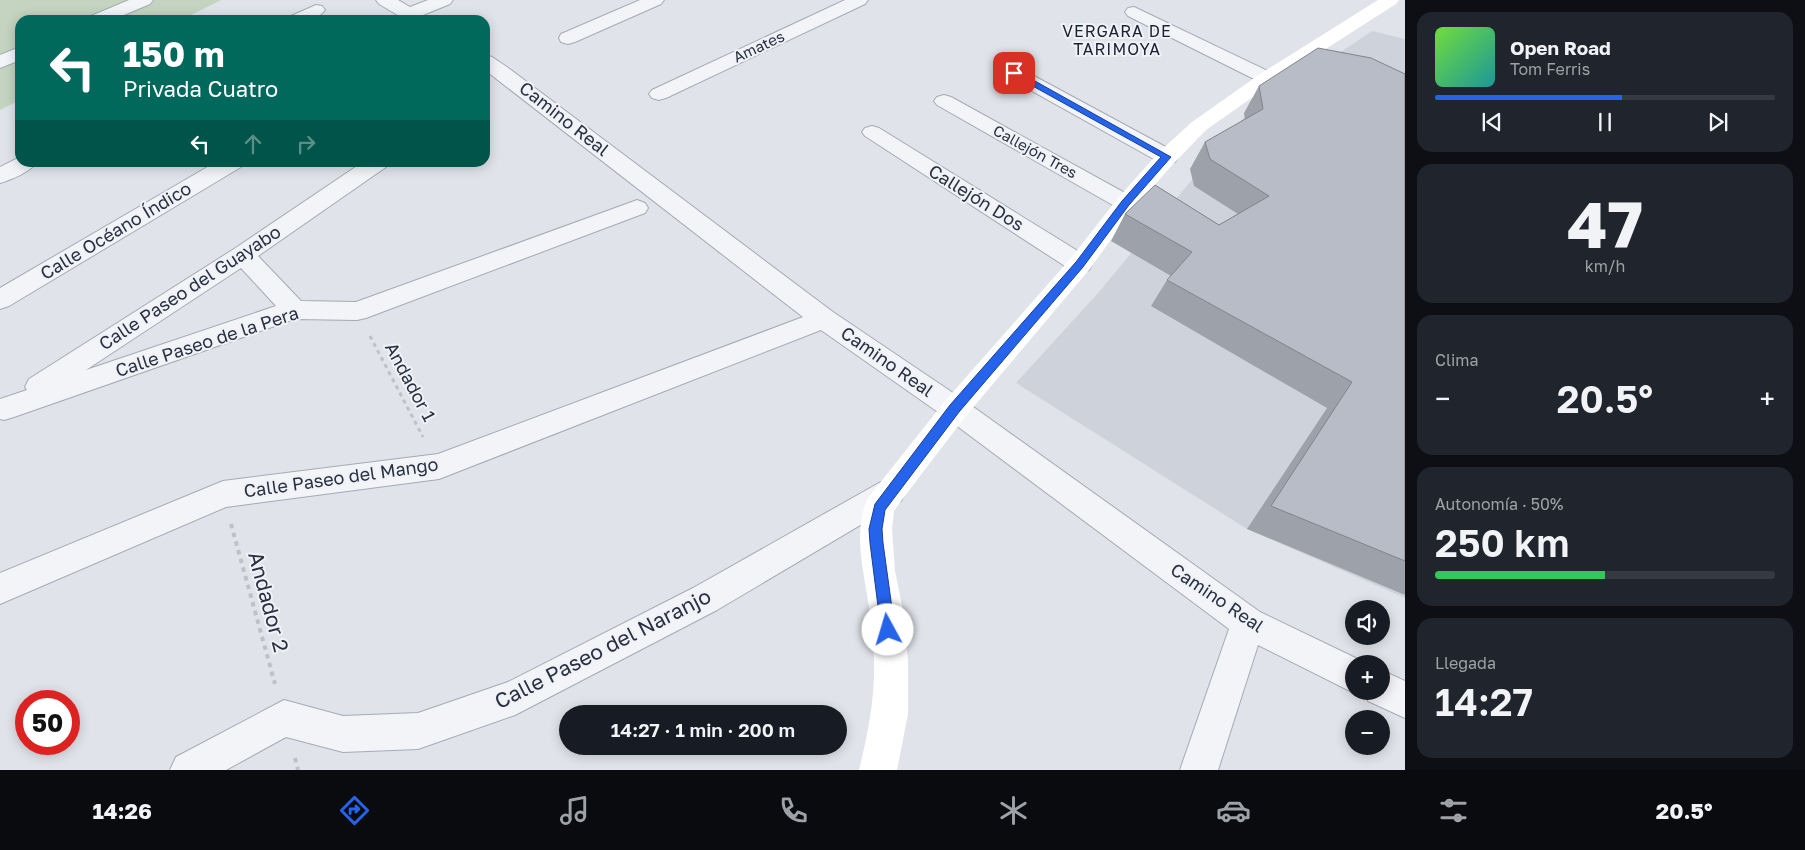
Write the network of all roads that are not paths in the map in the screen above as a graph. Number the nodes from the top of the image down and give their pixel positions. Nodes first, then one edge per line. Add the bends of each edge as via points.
1 (144, 0) edge
2 (385, 0) edge
3 (444, 0) edge
4 (655, 0) edge
5 (859, 0) edge
6 (1390, 0) edge
7 (316, 10) dead end
8 (1134, 12) dead end
9 (109, 15) edge
10 (306, 15) edge
11 (411, 15) edge
12 (418, 15) edge
13 (568, 38) dead end
14 (15, 55) edge
15 (0, 62) edge
16 (490, 64) edge
17 (1014, 73) dead end
18 (1267, 78) junction
19 (659, 94) dead end
20 (944, 101) dead end
21 (872, 132) dead end
22 (1167, 157) junction
23 (17, 167) edge
24 (224, 167) edge
25 (371, 167) edge
26 (0, 176) edge
27 (1126, 203) junction
28 (637, 208) dead end
29 (243, 255) junction
30 (1080, 264) junction
31 (0, 300) edge
32 (294, 310) junction
33 (824, 319) junction
34 (954, 409) junction
35 (2, 411) edge
36 (890, 492) junction
37 (0, 589) edge
38 (1248, 623) junction
39 (1345, 671) edge
40 (1390, 692) edge
41 (1405, 700) edge
42 (189, 770) edge
43 (878, 770) edge
44 (1199, 770) edge

1 - 9 street
2 - 11 street
3 - 12 street
4 - 13 street
5 - 19 street, Amates
6 - 18 main road
7 - 10 street
8 - 18 street
14 - 15 street
16 - 33 street, Camino Real
17 - 22 street
18 - 22 main road via 1199,126
20 - 27 street, Callejón Tres
21 - 30 street, Callejón Dos
22 - 27 main road
23 - 26 street
24 - 31 street, Calle Océano Índico
25 - 29 street, Calle Paseo del Guayabo
27 - 30 main road
28 - 32 street, Calle Paseo de la Pera via 357,311
29 - 32 street
29 - 35 street, Calle Paseo del Guayabo
30 - 34 main road
32 - 35 street, Calle Paseo de la Pera
33 - 34 street, Camino Real
33 - 37 street, Calle Paseo del Mango via 439,466 223,494
34 - 36 main road
34 - 38 street, Camino Real
36 - 42 street, Calle Paseo del Naranjo via 705,599 515,697 418,731 343,734 284,718
36 - 43 main road via 879,508 876,529 891,662 890,714
38 - 39 street, Camino Real
38 - 44 street
40 - 41 street

